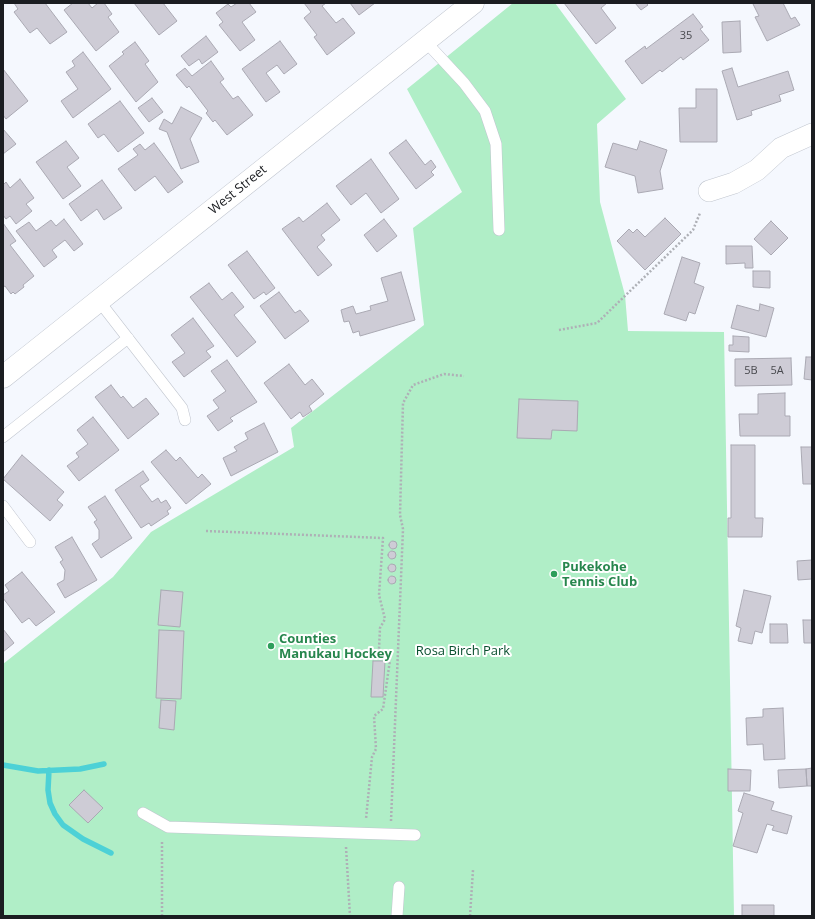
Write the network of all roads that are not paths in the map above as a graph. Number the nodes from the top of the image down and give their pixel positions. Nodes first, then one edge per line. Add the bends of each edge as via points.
1 (473, 3) edge
2 (425, 41) junction
3 (812, 134) edge
4 (709, 191) dead end
5 (499, 230) dead end
6 (99, 301) junction
7 (128, 338) junction
8 (3, 377) edge
9 (185, 420) dead end
10 (3, 437) edge
11 (3, 506) edge
12 (30, 542) dead end
13 (143, 813) dead end
14 (415, 835) dead end
15 (399, 887) dead end
16 (397, 916) edge

1 - 2 main road, West Street
2 - 5 lane via 464,82 485,111 496,144
2 - 6 main road, West Street
3 - 4 street via 781,148 757,170 734,183
6 - 7 lane
6 - 8 main road, West Street
7 - 9 lane via 182,408
7 - 10 lane
11 - 12 lane
13 - 14 lane via 168,827
15 - 16 lane

